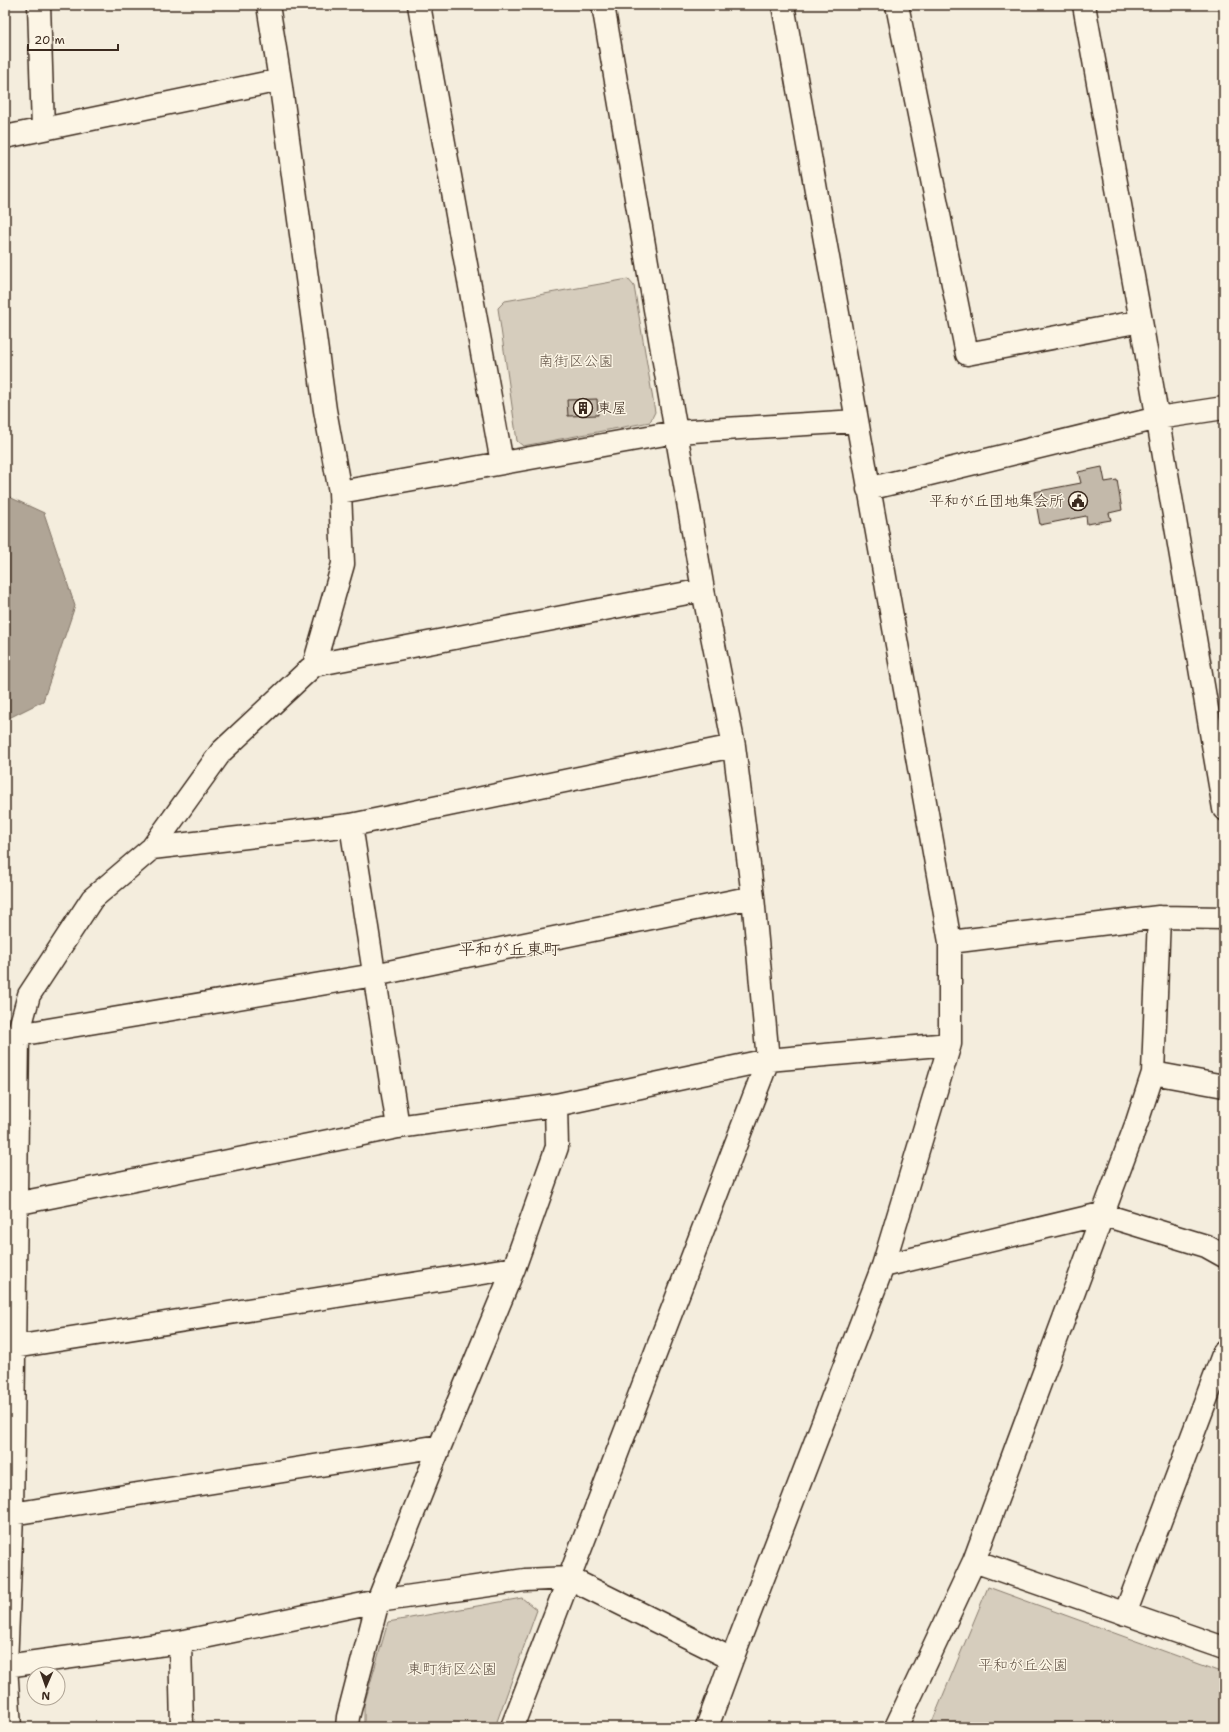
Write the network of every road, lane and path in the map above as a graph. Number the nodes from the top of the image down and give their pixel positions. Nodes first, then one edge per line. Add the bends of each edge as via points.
1 (40, 5) edge
2 (268, 5) edge
3 (419, 5) edge
4 (603, 5) edge
5 (783, 5) edge
6 (897, 5) edge
7 (1084, 5) edge
8 (280, 80) junction
9 (43, 129) junction
10 (5, 137) edge
11 (1141, 320) junction
12 (1224, 408) edge
13 (1158, 418) junction
14 (857, 421) junction
15 (676, 432) junction
16 (502, 463) junction
17 (868, 488) junction
18 (340, 492) junction
19 (702, 590) junction
20 (314, 665) junction
21 (734, 746) junction
22 (1224, 809) edge
23 (351, 825) junction
24 (152, 848) junction
25 (753, 897) junction
26 (1158, 917) junction
27 (1224, 918) edge
28 (950, 942) junction
29 (374, 976) junction
30 (18, 1035) junction
31 (950, 1044) junction
32 (768, 1060) junction
33 (1153, 1073) junction
34 (1224, 1086) edge
35 (556, 1105) junction
36 (398, 1127) junction
37 (15, 1204) junction
38 (1101, 1214) junction
39 (1224, 1256) edge
40 (883, 1266) junction
41 (514, 1268) junction
42 (14, 1347) junction
43 (1224, 1352) edge
44 (440, 1446) junction
45 (12, 1514) junction
46 (974, 1561) junction
47 (569, 1578) junction
48 (378, 1601) junction
49 (1125, 1614) junction
50 (180, 1642) junction
51 (1224, 1648) edge
52 (732, 1659) junction
53 (6, 1666) junction
54 (10, 1727) edge
55 (182, 1727) edge
56 (347, 1727) edge
57 (512, 1727) edge
58 (707, 1727) edge
59 (896, 1727) edge

1 - 9 street
2 - 8 street
3 - 16 street
4 - 15 street
5 - 14 street
6 - 11 street via 967,354
7 - 11 street
8 - 9 street
8 - 18 street via 325,410
9 - 10 street
11 - 13 street
12 - 13 street
13 - 17 street
13 - 22 street
14 - 15 street
14 - 17 street
15 - 16 street
15 - 19 street
16 - 18 street
17 - 28 street
18 - 20 street via 343,564
19 - 20 street
19 - 21 street
20 - 24 street via 221,752
21 - 23 street
21 - 25 street
23 - 24 street
23 - 29 street
24 - 30 street via 92,899 29,995
25 - 29 street
25 - 32 street
26 - 27 street
26 - 28 street
26 - 33 street
28 - 31 street
29 - 30 street
29 - 36 street
30 - 37 street
31 - 32 street
31 - 40 street
32 - 35 street
32 - 47 street
33 - 34 street
33 - 38 street
35 - 36 street
35 - 41 street via 557,1147
36 - 37 street
37 - 42 street
38 - 39 street via 1206,1246
38 - 40 street
38 - 46 street
40 - 52 street
41 - 42 street
41 - 44 street
42 - 45 street
43 - 49 street
44 - 45 street
44 - 48 street
45 - 53 street
46 - 49 street
46 - 59 street
47 - 48 street via 525,1580
47 - 52 street
47 - 57 street
48 - 50 street
48 - 56 street
49 - 51 street
50 - 53 street
50 - 55 street
52 - 58 street
53 - 54 street

